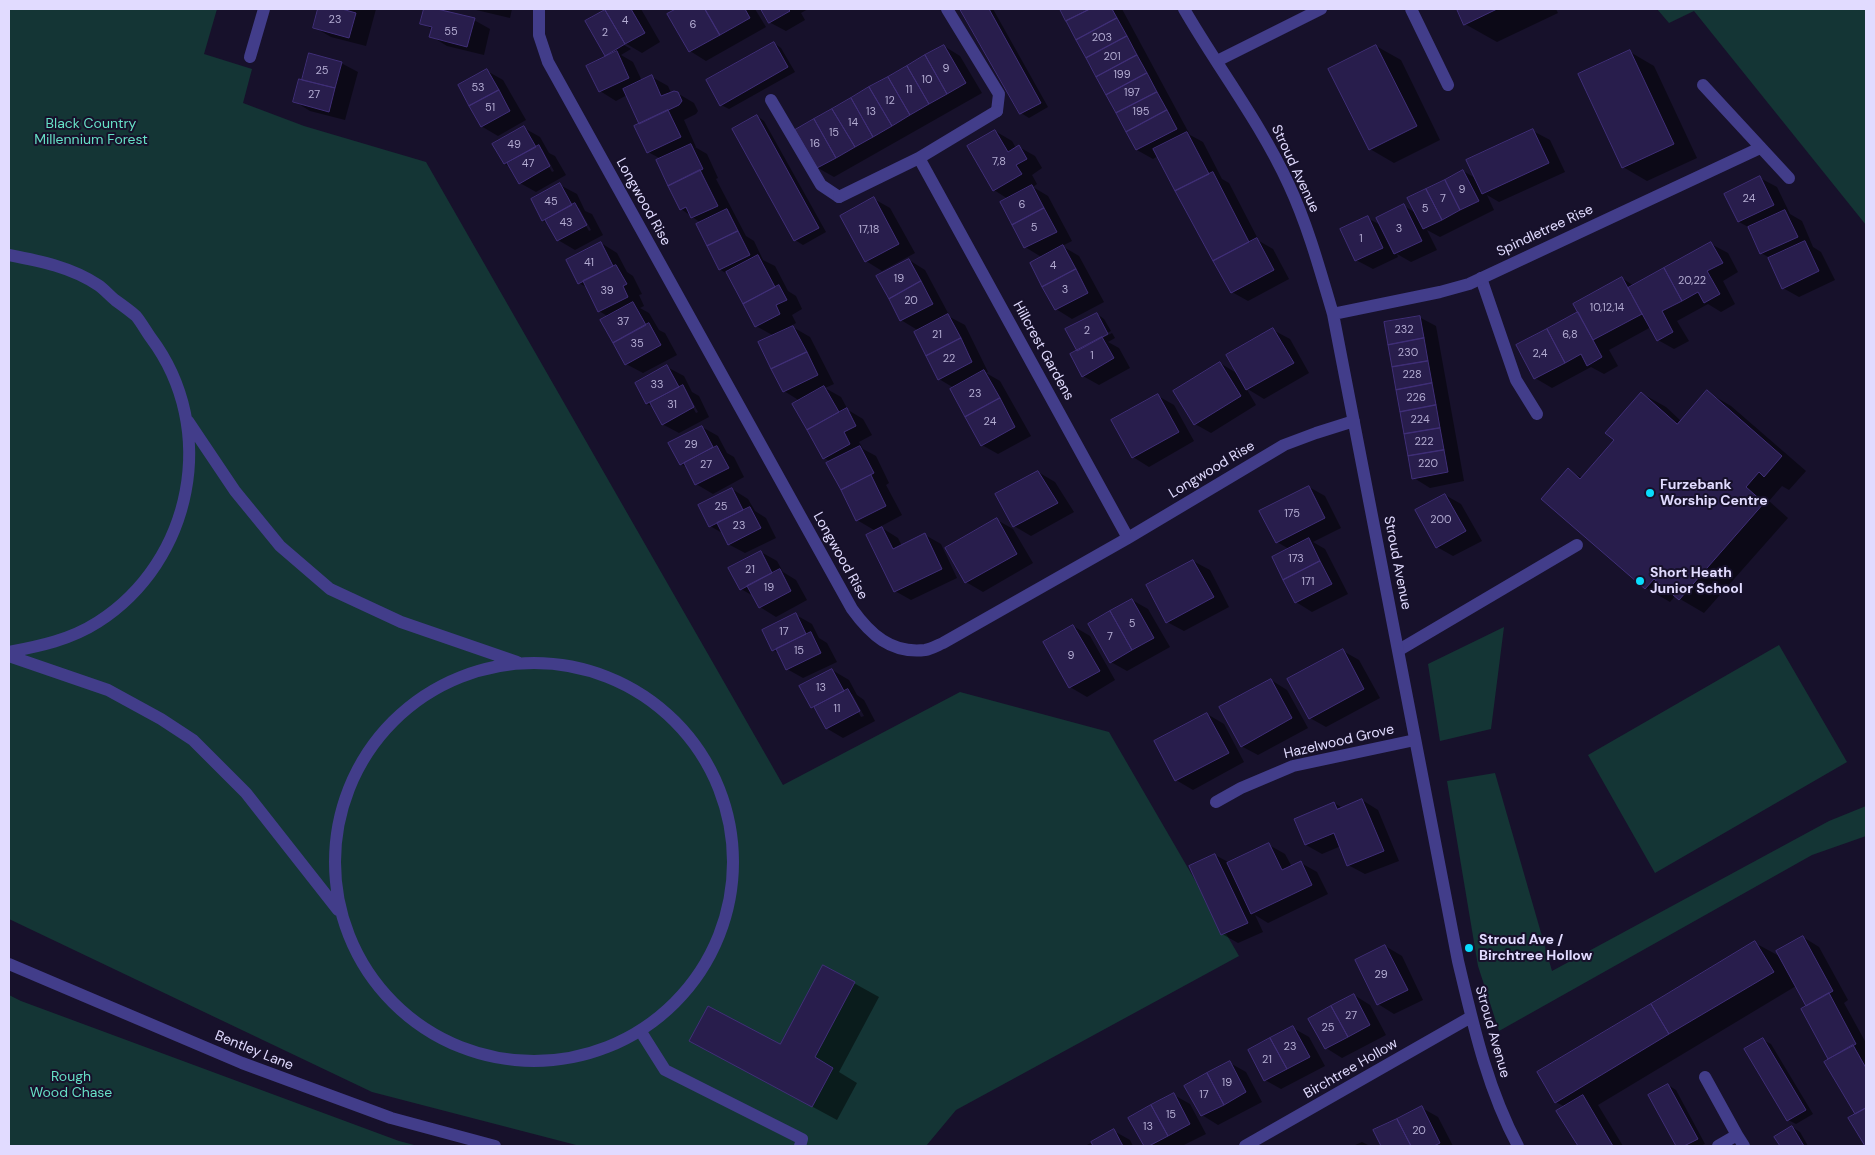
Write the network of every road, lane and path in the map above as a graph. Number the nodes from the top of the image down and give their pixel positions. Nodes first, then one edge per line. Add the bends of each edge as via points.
1 (264, 9) edge
2 (539, 9) edge
3 (947, 9) edge
4 (1184, 9) edge
5 (1320, 9) edge
6 (1411, 9) edge
7 (250, 57) dead end
8 (1217, 61) junction
9 (1448, 85) dead end
10 (1703, 85) dead end
11 (771, 100) dead end
12 (1760, 148) junction
13 (921, 157) junction
14 (1789, 178) dead end
15 (9, 255) edge
16 (1481, 278) junction
17 (1333, 314) junction
18 (1537, 414) dead end
19 (186, 418) junction
20 (1354, 421) junction
21 (1128, 538) junction
22 (1577, 545) dead end
23 (1399, 650) junction
24 (9, 654) edge
25 (524, 664) junction
26 (1414, 740) junction
27 (1216, 802) dead end
28 (343, 916) junction
29 (9, 964) edge
30 (1471, 1017) junction
31 (641, 1032) junction
32 (1705, 1077) dead end
33 (1737, 1135) junction
34 (495, 1146) edge
35 (800, 1146) edge
36 (1245, 1146) edge
37 (1518, 1146) edge
38 (1718, 1146) edge
39 (1744, 1146) edge

1 - 7 street
2 - 21 street, Longwood Rise via 539,35 548,62 842,592 865,627 881,641 902,649 925,650 950,640
3 - 13 street via 999,94 998,111
4 - 8 street, Stroud Avenue
5 - 8 street
6 - 9 street
8 - 17 street, Stroud Avenue via 1259,127 1289,185 1312,241
10 - 12 street
11 - 13 street via 821,185 839,197
12 - 14 street
12 - 16 street, Spindletree Rise
13 - 21 street, Hillcrest Gardens
15 - 19 street via 52,263 98,285 136,317 166,357
16 - 17 street, Spindletree Rise via 1440,292
16 - 18 street via 1516,380
17 - 20 street, Stroud Avenue
19 - 24 street via 191,454 184,504 166,550 136,591 98,623 52,644
19 - 25 street via 235,491 280,546 330,589 401,622
20 - 21 street, Longwood Rise via 1284,445
20 - 23 street, Stroud Avenue
22 - 23 street
23 - 26 street, Stroud Avenue
24 - 28 street via 108,690 192,740 246,793
25 - 28 street via 496,666 431,689 406,708 372,744 347,789 335,837 335,887
25 - 31 street via 546,663 596,672 641,694 680,726 710,766 728,813 734,863 728,913 710,959 680,1000
26 - 27 street, Hazelwood Grove via 1293,766
26 - 30 street, Stroud Avenue
28 - 31 street via 347,936 372,980 406,1016 448,1043 496,1059 546,1062 596,1053
29 - 34 street, Bentley Lane via 251,1066 391,1118
30 - 36 street, Birchtree Hollow
30 - 37 street, Stroud Avenue via 1495,1094
31 - 35 street via 665,1070 802,1139
32 - 33 street
33 - 38 street
33 - 39 street

